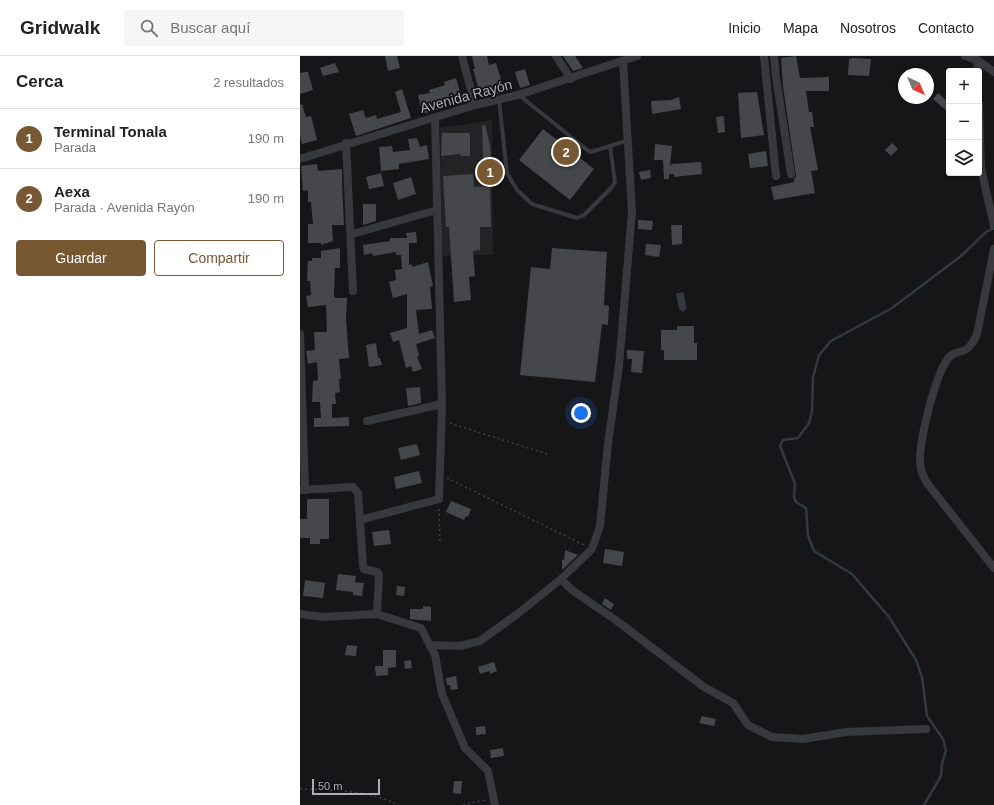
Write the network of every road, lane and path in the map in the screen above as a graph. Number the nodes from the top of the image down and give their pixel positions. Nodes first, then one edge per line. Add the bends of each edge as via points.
1 (462, 56) edge
2 (556, 56) edge
3 (637, 56) edge
4 (764, 56) edge
5 (774, 56) edge
6 (965, 56) edge
7 (977, 60) junction
8 (623, 61) junction
9 (978, 68) edge
10 (994, 72) edge
11 (776, 77) junction
12 (766, 78) junction
13 (571, 79) junction
14 (518, 95) junction
15 (499, 100) junction
16 (475, 105) junction
17 (435, 118) junction
18 (629, 140) junction
19 (980, 140) edge
20 (346, 143) junction
21 (610, 146) junction
22 (300, 159) edge
23 (791, 174) dead end
24 (776, 176) dead end
25 (437, 210) junction
26 (994, 226) edge
27 (352, 234) junction
28 (994, 249) edge
29 (353, 291) dead end
30 (300, 334) edge
31 (301, 398) edge
32 (442, 404) junction
33 (441, 420) junction
34 (367, 421) dead end
35 (547, 454) dead end
36 (440, 474) junction
37 (302, 490) edge
38 (439, 499) junction
39 (360, 520) junction
40 (440, 544) dead end
41 (592, 549) junction
42 (994, 568) edge
43 (561, 579) junction
44 (300, 614) edge
45 (377, 614) junction
46 (430, 645) junction
47 (926, 729) dead end
48 (300, 789) edge
49 (494, 802) edge
50 (399, 805) edge
51 (463, 805) edge

1 - 16 street
2 - 13 street
3 - 8 street, Avenida Rayón
4 - 12 street
5 - 11 street
6 - 7 street
7 - 9 street
7 - 10 street
8 - 13 street, Avenida Rayón
8 - 18 street
11 - 12 street
11 - 23 street
12 - 24 street
13 - 14 street, Avenida Rayón
14 - 15 street, Avenida Rayón
14 - 21 lane via 586,150 592,152
15 - 16 street, Avenida Rayón
15 - 21 lane via 507,173 517,190 532,204 577,218 584,215 615,182
16 - 17 street, Avenida Rayón
17 - 20 street, Avenida Rayón
17 - 25 street
18 - 21 lane
18 - 41 street via 632,212 600,526
19 - 26 street via 981,168
20 - 22 street, Avenida Rayón
20 - 27 street
25 - 27 street
25 - 32 street
27 - 29 street
28 - 42 street via 977,334 973,344 966,351 954,353 948,358 940,372 929,408 920,455 921,468 927,483
30 - 31 street
31 - 37 street
32 - 33 street
32 - 34 street
33 - 35 path
33 - 36 street
36 - 38 street
36 - 41 path
37 - 39 street via 353,487 358,493
38 - 39 street
38 - 40 path
39 - 45 street via 364,569 377,572 379,575
41 - 43 street
43 - 46 street via 516,616 480,641 460,646
43 - 47 street via 572,590 704,687 733,703 748,725 772,736 802,738 846,732
44 - 45 street via 324,617
45 - 46 street via 421,628
46 - 49 street via 435,655 442,694 465,748 488,771
48 - 50 path via 355,791 384,798
49 - 51 path

